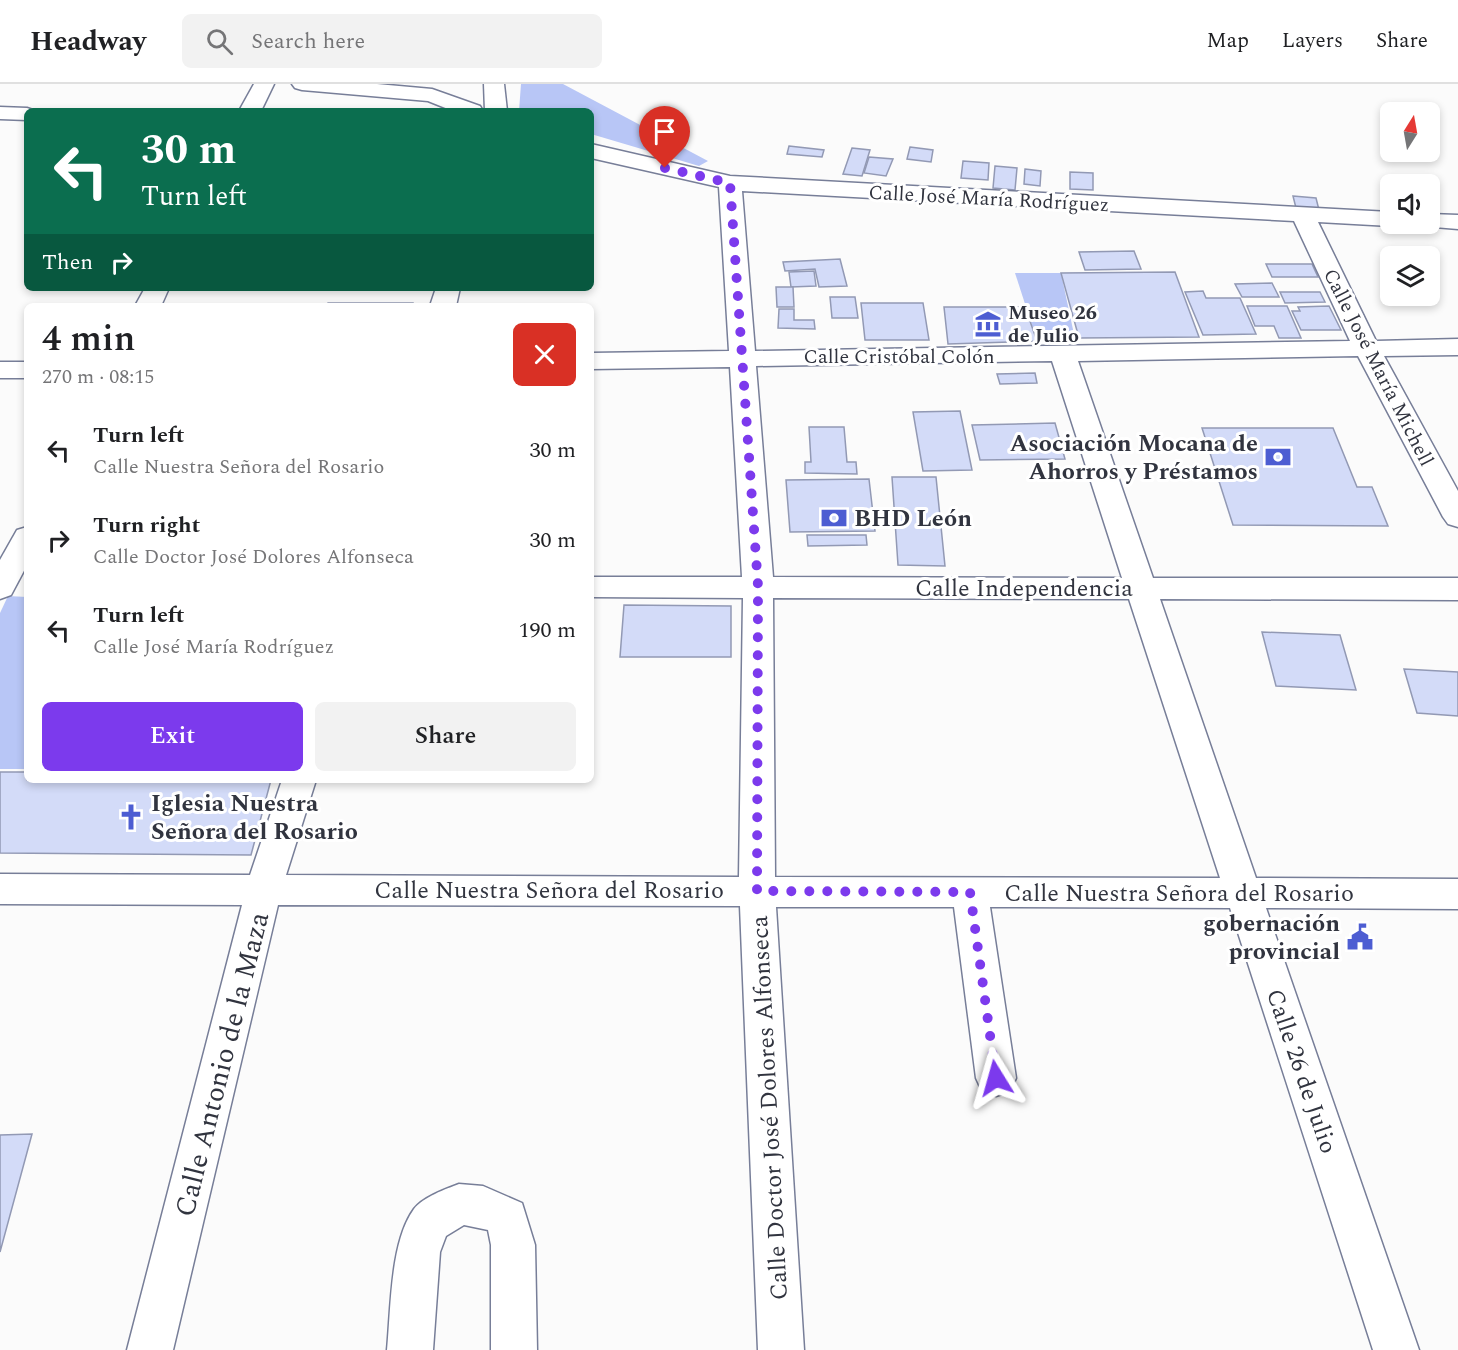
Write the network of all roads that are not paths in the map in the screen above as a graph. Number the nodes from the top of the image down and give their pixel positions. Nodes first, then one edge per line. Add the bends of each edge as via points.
1 (264, 84) edge
2 (302, 84) edge
3 (494, 84) edge
4 (438, 89) edge
5 (252, 108) edge
6 (467, 108) edge
7 (496, 108) edge
8 (0, 113) edge
9 (24, 114) edge
10 (594, 152) edge
11 (730, 183) junction
12 (1303, 216) junction
13 (1380, 219) edge
14 (1440, 221) edge
15 (1458, 222) edge
16 (1458, 347) edge
17 (1367, 350) junction
18 (1063, 355) junction
19 (742, 357) junction
20 (594, 361) edge
21 (0, 370) edge
22 (24, 370) edge
23 (1458, 517) edge
24 (24, 543) edge
25 (758, 586) junction
26 (0, 587) edge
27 (24, 587) edge
28 (594, 587) edge
29 (1140, 588) junction
30 (1458, 588) edge
31 (297, 783) edge
32 (0, 889) edge
33 (264, 889) junction
34 (757, 891) junction
35 (970, 892) junction
36 (1242, 893) junction
37 (1458, 894) edge
38 (996, 1078) dead end
39 (150, 1350) edge
40 (410, 1350) edge
41 (514, 1350) edge
42 (782, 1350) edge
43 (1396, 1350) edge

1 - 5 street
2 - 4 street
3 - 7 street
4 - 6 street
8 - 9 street
10 - 11 street, Calle José María Rodríguez
11 - 12 street, Calle José María Rodríguez
11 - 19 street, Calle Doctor José Dolores Alfonseca
12 - 13 street, Calle José María Rodríguez
12 - 17 street, Calle José María Michell
14 - 15 street
16 - 17 street, Calle Cristóbal Colón
17 - 18 street, Calle Cristóbal Colón
17 - 23 street, Calle José María Michell
18 - 19 street, Calle Cristóbal Colón
18 - 29 street, Calle 26 de Julio
19 - 20 street, Calle Cristóbal Colón
19 - 25 street, Calle Doctor José Dolores Alfonseca
21 - 22 street
24 - 26 street
25 - 28 street, Calle Independencia
25 - 29 street, Calle Independencia
25 - 34 street, Calle Doctor José Dolores Alfonseca
26 - 27 street
29 - 30 street, Calle Independencia
29 - 36 street, Calle 26 de Julio
31 - 33 street, Calle Antonio de la Maza
32 - 33 street, Calle Nuestra Señora del Rosario
33 - 34 street, Calle Nuestra Señora del Rosario
33 - 39 street, Calle Antonio de la Maza
34 - 35 street, Calle Nuestra Señora del Rosario
34 - 42 street, Calle Doctor José Dolores Alfonseca
35 - 36 street, Calle Nuestra Señora del Rosario
35 - 38 street
36 - 37 street, Calle Nuestra Señora del Rosario
36 - 43 street, Calle 26 de Julio
40 - 41 street via 418,1252 430,1222 459,1204 483,1206 507,1217 513,1245

